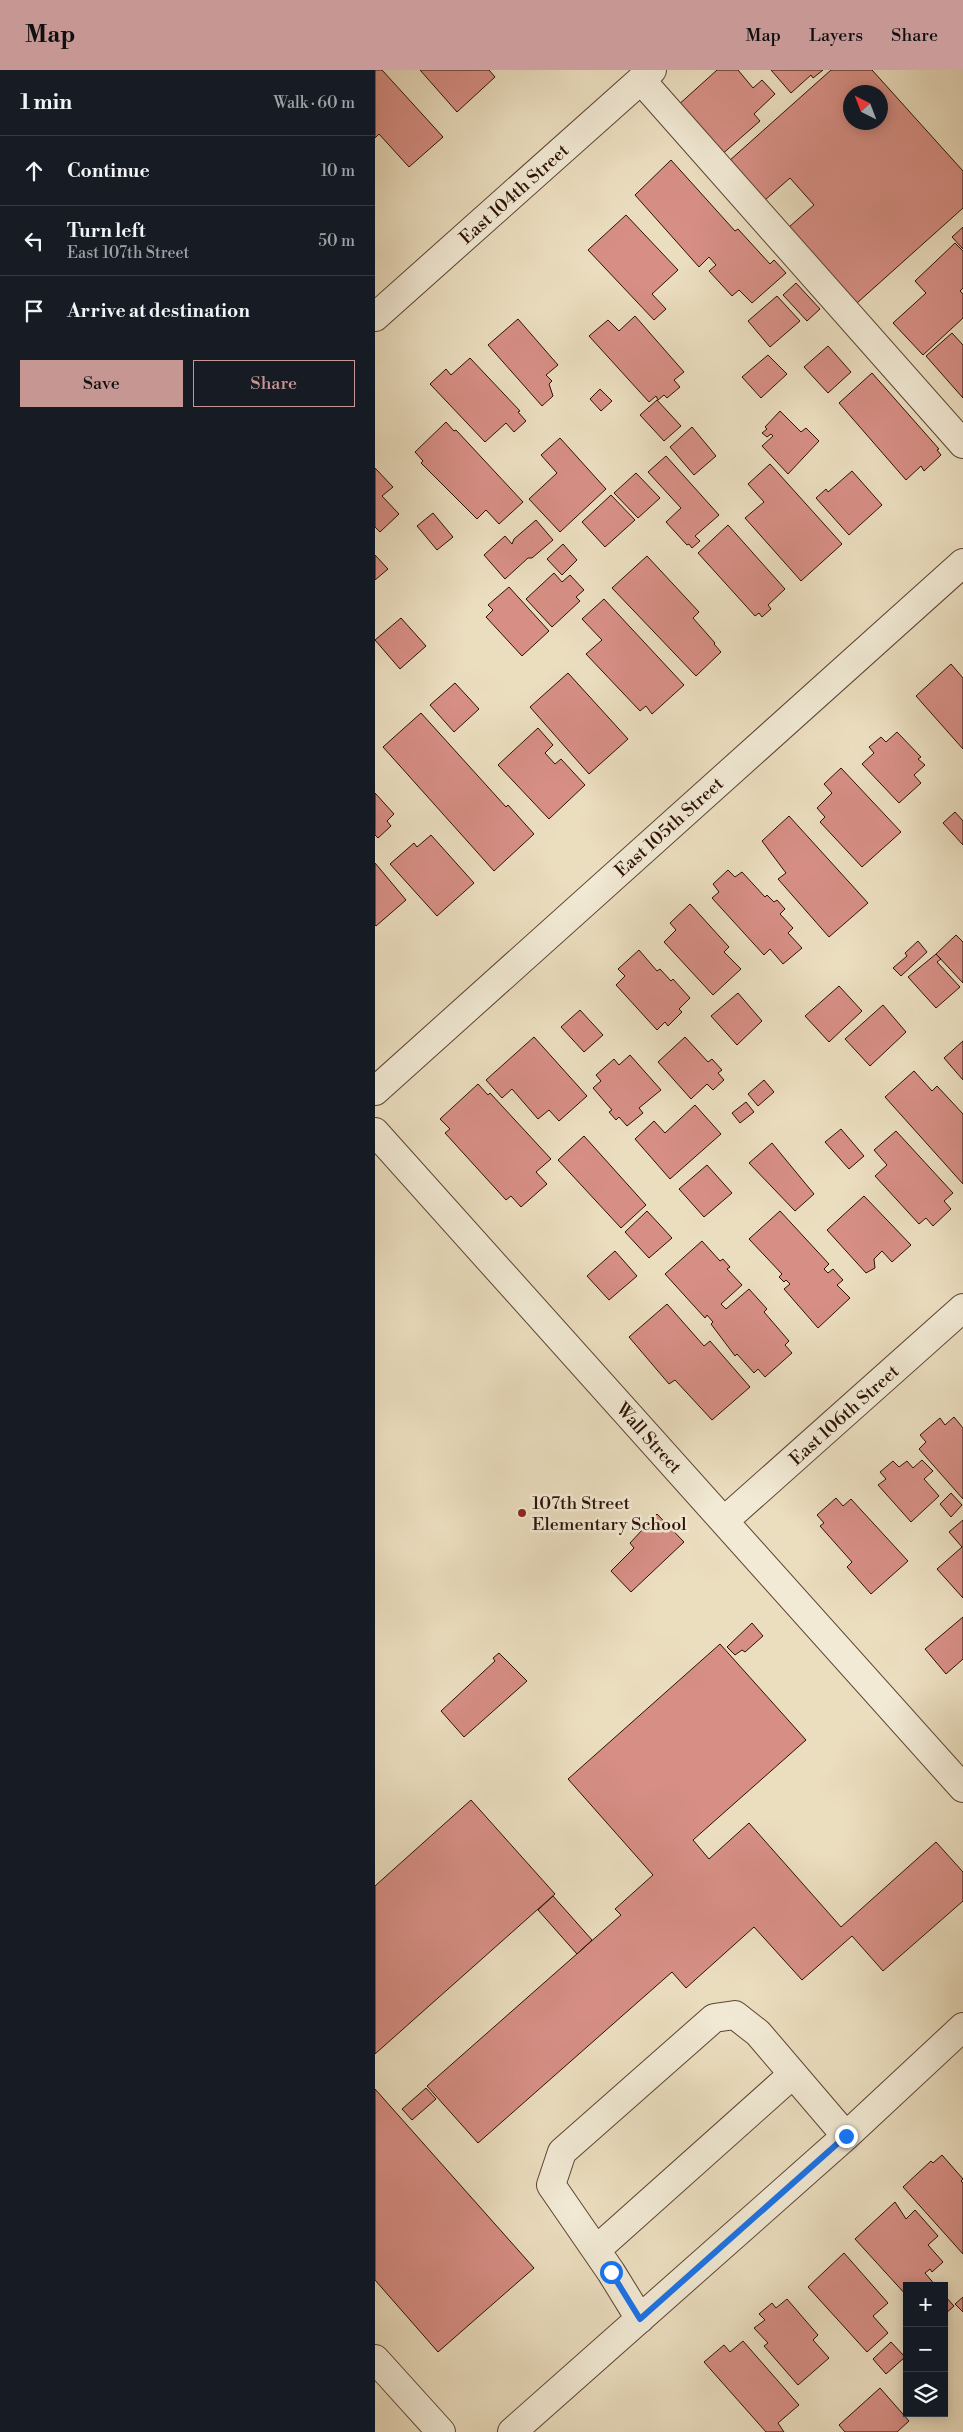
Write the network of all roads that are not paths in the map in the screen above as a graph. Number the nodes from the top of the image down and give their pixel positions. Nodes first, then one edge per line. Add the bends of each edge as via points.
1 (647, 75) edge
2 (375, 317) edge
3 (963, 444) edge
4 (963, 563) edge
5 (375, 1091) edge
6 (375, 1132) edge
7 (963, 1308) edge
8 (724, 1521) junction
9 (963, 1788) edge
10 (963, 2027) edge
11 (793, 2074) junction
12 (846, 2136) junction
13 (595, 2250) junction
14 (640, 2319) junction
15 (375, 2359) edge
16 (441, 2432) edge
17 (512, 2432) edge

1 - 2 street, East 104th Street
1 - 3 street
4 - 5 street, East 105th Street
6 - 8 street, Wall Street
7 - 8 street, East 106th Street
8 - 9 street, Wall Street
10 - 12 street
11 - 12 street
11 - 13 street
11 - 13 street via 758,2033 735,2015 714,2018 562,2152 551,2186
12 - 14 street
13 - 14 street
14 - 17 street
15 - 16 street

